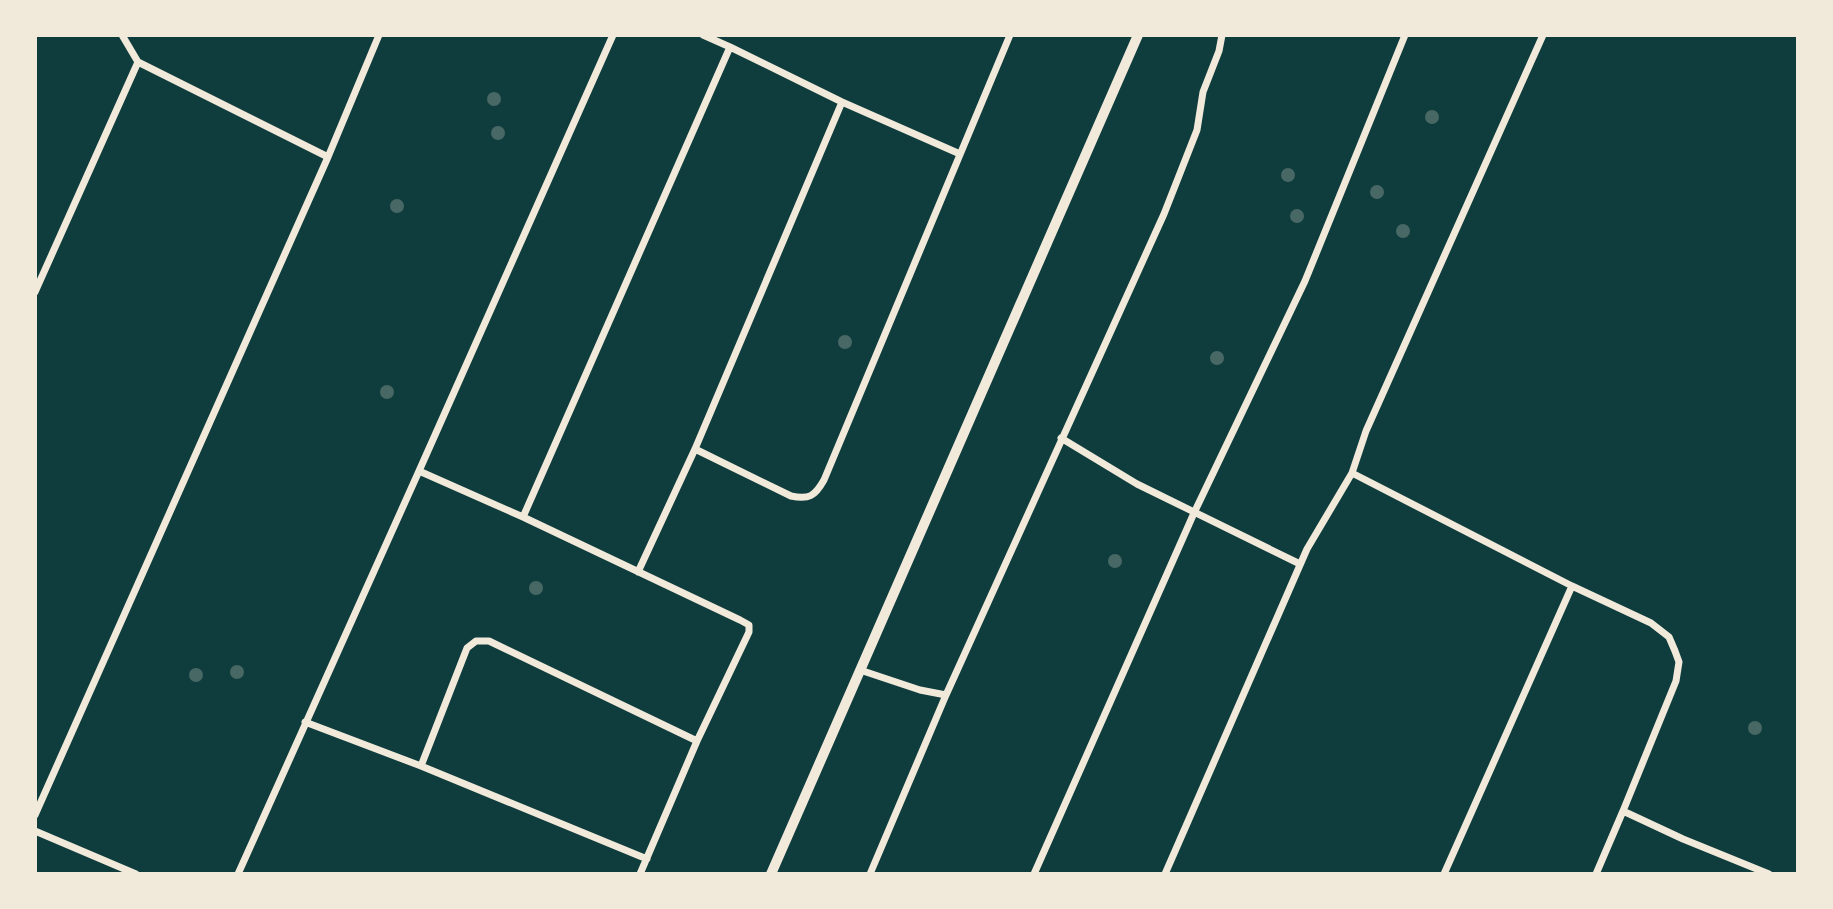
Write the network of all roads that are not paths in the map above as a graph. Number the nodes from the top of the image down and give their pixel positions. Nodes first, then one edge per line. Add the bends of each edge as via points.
1 (122, 35) edge
2 (379, 35) edge
3 (613, 35) edge
4 (704, 35) edge
5 (1010, 35) edge
6 (1138, 35) edge
7 (1222, 35) edge
8 (1405, 35) edge
9 (1543, 35) edge
10 (730, 47) junction
11 (138, 62) junction
12 (842, 102) junction
13 (960, 154) junction
14 (328, 157) junction
15 (35, 292) edge
16 (1061, 438) junction
17 (695, 449) junction
18 (419, 471) junction
19 (1352, 473) junction
20 (1194, 513) junction
21 (523, 517) junction
22 (1300, 564) junction
23 (638, 572) junction
24 (1572, 586) junction
25 (860, 670) junction
26 (946, 695) junction
27 (305, 722) junction
28 (697, 741) junction
29 (421, 766) junction
30 (1623, 811) junction
31 (35, 815) edge
32 (35, 831) edge
33 (646, 859) junction
34 (136, 874) edge
35 (238, 874) edge
36 (640, 874) edge
37 (771, 874) edge
38 (870, 874) edge
39 (1034, 874) edge
40 (1165, 874) edge
41 (1444, 874) edge
42 (1596, 874) edge
43 (1769, 874) edge

1 - 11 street
2 - 14 street
3 - 18 street
4 - 10 street
5 - 13 street
6 - 25 street
7 - 16 street via 1203,92 1197,130 1164,214
8 - 20 street via 1305,281
9 - 19 street via 1366,431
10 - 12 street
10 - 21 street
11 - 14 street
11 - 15 street
12 - 13 street
12 - 17 street
13 - 17 street via 818,491 805,498 791,496
14 - 31 street
16 - 20 street
16 - 26 street
17 - 23 street
18 - 21 street
18 - 27 street
19 - 22 street
19 - 24 street
20 - 22 street
20 - 39 street
21 - 23 street
22 - 40 street
23 - 28 street via 749,625
24 - 30 street via 1651,623 1668,637 1679,662 1676,681
24 - 41 street
25 - 26 street
25 - 37 street
26 - 38 street
27 - 29 street
27 - 35 street
28 - 29 street via 481,640 467,648
28 - 33 street
29 - 33 street
30 - 42 street
30 - 43 street
32 - 34 street
33 - 36 street

